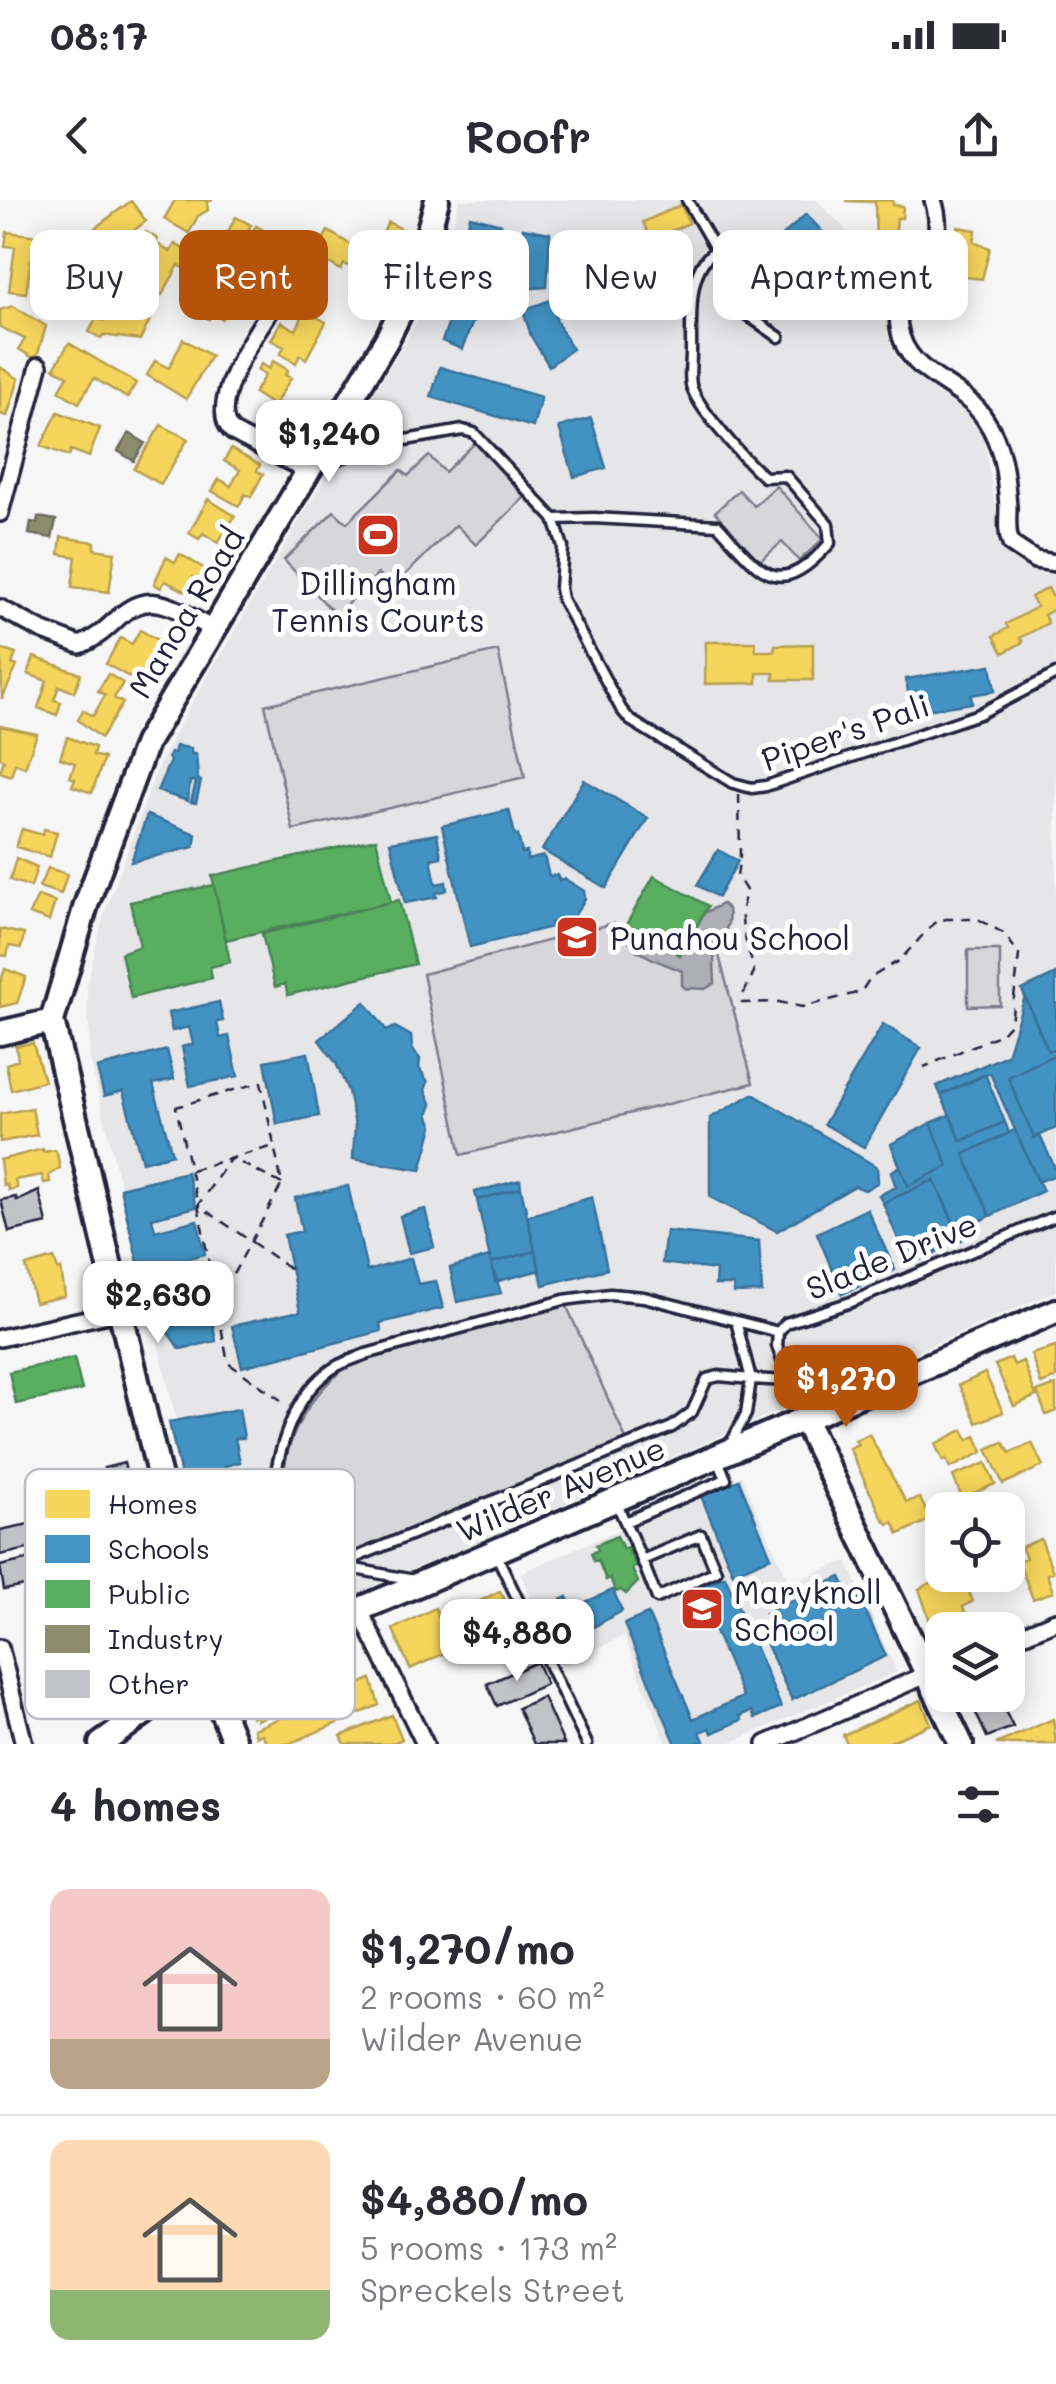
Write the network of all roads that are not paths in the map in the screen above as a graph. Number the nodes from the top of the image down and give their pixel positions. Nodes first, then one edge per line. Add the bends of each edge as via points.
1 (437, 200) edge
2 (686, 200) edge
3 (933, 200) edge
4 (713, 245) edge
5 (713, 252) edge
6 (265, 320) edge
7 (755, 320) edge
8 (779, 336) dead end
9 (40, 366) dead end
10 (308, 471) junction
11 (0, 513) edge
12 (554, 519) junction
13 (1056, 563) edge
14 (0, 608) edge
15 (213, 629) junction
16 (1056, 674) edge
17 (52, 1021) junction
18 (0, 1033) edge
19 (1056, 1216) edge
20 (122, 1311) junction
21 (1056, 1311) edge
22 (736, 1321) junction
23 (778, 1332) junction
24 (0, 1338) edge
25 (751, 1379) junction
26 (788, 1381) junction
27 (804, 1419) junction
28 (721, 1454) junction
29 (159, 1469) edge
30 (277, 1469) edge
31 (615, 1500) junction
32 (625, 1522) junction
33 (495, 1552) junction
34 (355, 1559) edge
35 (642, 1560) junction
36 (355, 1570) edge
37 (423, 1582) junction
38 (359, 1609) junction
39 (355, 1611) edge
40 (1056, 1622) edge
41 (1025, 1634) edge
42 (0, 1648) edge
43 (925, 1652) edge
44 (925, 1675) edge
45 (950, 1712) edge
46 (135, 1719) edge
47 (225, 1719) edge
48 (24, 1744) edge
49 (101, 1744) edge
50 (235, 1744) edge
51 (424, 1744) edge
52 (587, 1744) edge
53 (766, 1744) edge
54 (961, 1744) edge

1 - 10 main road, Manoa Road via 414,282 388,339
2 - 4 lane
3 - 13 street via 937,238 899,314 904,344 929,376 972,404 999,445 1011,544
5 - 12 lane via 692,294 691,385 746,461 764,477 786,476 797,488 828,524 830,543 796,574 769,576 718,525
6 - 10 street via 242,356 222,413 233,432
7 - 8 lane
9 - 11 street
10 - 12 lane via 376,445 471,431
10 - 15 main road, Manoa Road
12 - 16 lane, Piper's Pali via 563,547 562,599 621,710 739,786 766,786 979,714
14 - 15 street via 80,645 147,600
15 - 17 main road, Manoa Road via 146,742 86,904
17 - 18 main road
17 - 20 main road
19 - 23 lane, Slade Drive via 786,1322
20 - 24 street
20 - 29 main road
21 - 27 main road, Wilder Avenue
22 - 23 lane
22 - 25 lane
22 - 30 lane via 632,1294 564,1300 366,1354 323,1378 298,1411
23 - 26 lane, Slade Drive
25 - 26 lane
25 - 28 lane via 746,1414
25 - 34 lane via 707,1378 692,1412 672,1427
26 - 27 lane, Slade Drive
27 - 28 main road, Wilder Avenue
27 - 43 main road
28 - 31 main road, Wilder Avenue
28 - 32 lane via 726,1479
31 - 32 lane
31 - 33 main road, Wilder Avenue
32 - 35 lane
33 - 37 main road, Wilder Avenue
33 - 52 lane
35 - 35 lane via 657,1598 716,1570 701,1534
36 - 37 lane
37 - 38 main road, Wilder Avenue
38 - 39 main road, Wilder Avenue
38 - 51 street
40 - 41 street
42 - 48 street
44 - 53 street
45 - 54 main road
46 - 49 main road, Wilder Avenue
47 - 50 main road

